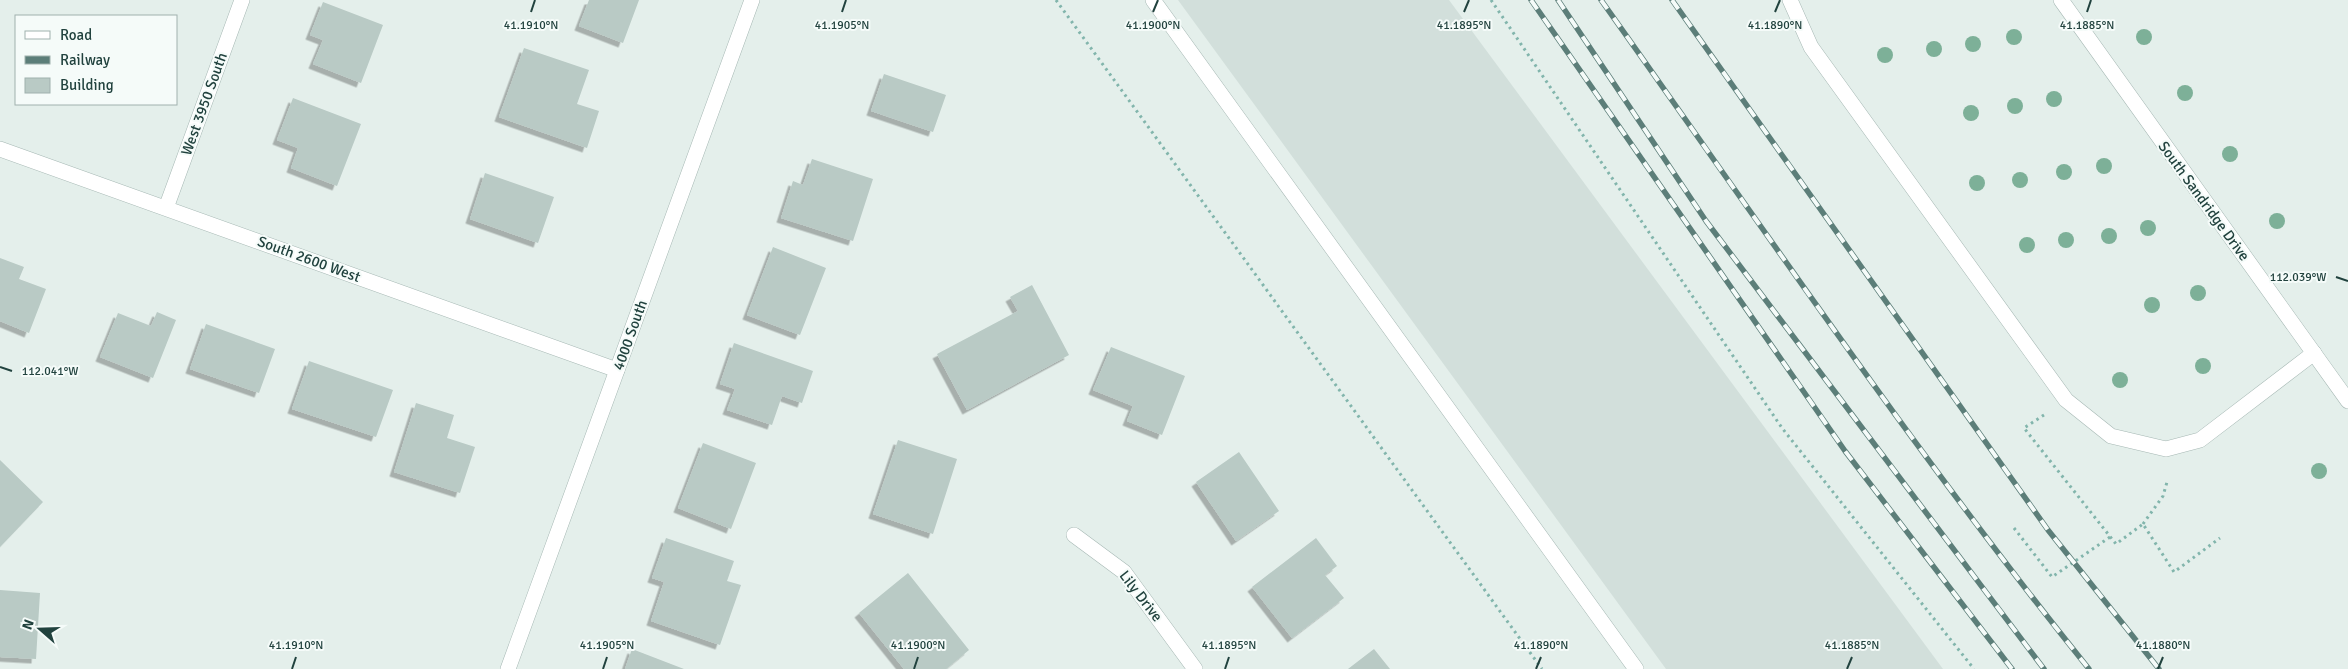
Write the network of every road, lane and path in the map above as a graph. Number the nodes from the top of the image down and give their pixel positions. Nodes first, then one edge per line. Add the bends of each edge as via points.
1 (242, 0) edge
2 (752, 0) edge
3 (1056, 0) edge
4 (1153, 0) edge
5 (1491, 0) edge
6 (1790, 0) edge
7 (2061, 0) edge
8 (0, 149) edge
9 (166, 208) junction
10 (2314, 353) junction
11 (617, 370) junction
12 (2348, 401) edge
13 (2045, 414) dead end
14 (2167, 482) dead end
15 (2143, 524) junction
16 (2014, 528) dead end
17 (1074, 535) dead end
18 (2110, 537) junction
19 (2220, 538) dead end
20 (508, 669) edge
21 (1195, 669) edge
22 (1542, 669) edge
23 (1636, 669) edge
24 (1974, 669) edge

1 - 9 street, West 3950 South
2 - 11 street, 4000 South
3 - 22 path
4 - 23 street
5 - 24 path via 1782,428
6 - 10 street via 1811,47 2066,400 2111,436 2166,449 2200,440
7 - 10 street, South Sandridge Drive
8 - 9 street, South 2600 West
9 - 11 street, South 2600 West
10 - 12 street, South Sandridge Drive
11 - 20 street, 4000 South
13 - 18 path via 2024,428
14 - 15 path via 2163,496
15 - 18 path via 2116,544
15 - 19 path via 2174,572
16 - 18 path via 2052,577
17 - 21 street, Lily Drive via 1124,572

